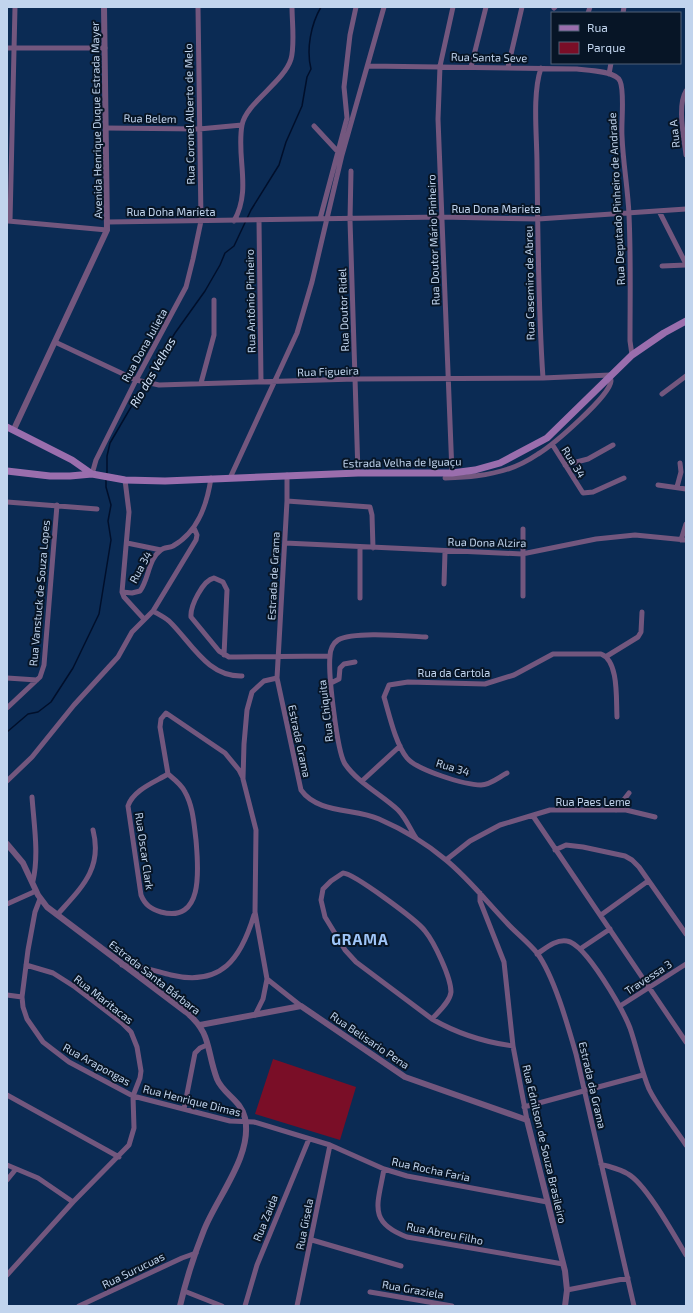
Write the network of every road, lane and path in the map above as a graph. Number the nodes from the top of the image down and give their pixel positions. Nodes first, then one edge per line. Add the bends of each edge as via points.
1 (15, 7) edge
2 (104, 7) edge
3 (198, 7) edge
4 (292, 7) edge
5 (356, 7) edge
6 (384, 7) edge
7 (453, 7) edge
8 (486, 7) edge
9 (522, 7) edge
10 (7, 48) edge
11 (14, 48) junction
12 (105, 48) junction
13 (578, 64) edge
14 (611, 64) edge
15 (368, 66) junction
16 (440, 66) junction
17 (471, 67) junction
18 (508, 67) junction
19 (541, 68) junction
20 (577, 69) junction
21 (609, 74) junction
22 (686, 91) edge
23 (242, 126) junction
24 (314, 126) dead end
25 (106, 128) junction
26 (199, 129) junction
27 (340, 154) junction
28 (686, 155) edge
29 (351, 171) dead end
30 (686, 209) edge
31 (659, 211) junction
32 (629, 214) junction
33 (442, 218) junction
34 (320, 219) junction
35 (538, 219) junction
36 (201, 220) junction
37 (257, 220) junction
38 (328, 220) junction
39 (350, 220) junction
40 (9, 221) edge
41 (235, 221) junction
42 (108, 222) junction
43 (107, 230) junction
44 (686, 264) edge
45 (662, 266) dead end
46 (214, 300) dead end
47 (686, 321) edge
48 (55, 342) junction
49 (632, 355) junction
50 (610, 375) junction
51 (686, 376) edge
52 (543, 378) junction
53 (355, 379) junction
54 (449, 379) junction
55 (137, 380) junction
56 (261, 382) junction
57 (275, 382) junction
58 (201, 383) junction
59 (662, 394) dead end
60 (11, 428) edge
61 (552, 444) junction
62 (613, 445) dead end
63 (72, 460) junction
64 (680, 463) dead end
65 (565, 465) junction
66 (7, 471) edge
67 (358, 473) junction
68 (452, 473) junction
69 (96, 474) junction
70 (287, 475) junction
71 (70, 476) junction
72 (211, 478) junction
73 (230, 478) junction
74 (445, 478) dead end
75 (624, 478) dead end
76 (125, 480) junction
77 (658, 485) dead end
78 (677, 487) junction
79 (686, 489) edge
80 (287, 501) junction
81 (7, 502) edge
82 (57, 505) junction
83 (97, 509) dead end
84 (686, 524) edge
85 (194, 528) junction
86 (522, 529) dead end
87 (683, 540) edge
88 (127, 543) junction
89 (285, 543) junction
90 (360, 547) junction
91 (373, 548) junction
92 (161, 550) junction
93 (445, 552) junction
94 (522, 554) junction
95 (444, 584) dead end
96 (122, 592) junction
97 (523, 596) dead end
98 (360, 598) dead end
99 (153, 611) junction
100 (642, 612) dead end
101 (144, 619) junction
102 (426, 637) dead end
103 (224, 655) junction
104 (330, 656) junction
105 (607, 656) junction
106 (278, 657) junction
107 (355, 662) dead end
108 (242, 676) dead end
109 (7, 678) edge
110 (277, 678) junction
111 (37, 680) junction
112 (331, 683) junction
113 (384, 697) joint
114 (7, 708) edge
115 (617, 717) dead end
116 (400, 746) junction
117 (506, 773) dead end
118 (168, 774) junction
119 (243, 779) junction
120 (7, 781) edge
121 (362, 781) junction
122 (629, 793) dead end
123 (32, 797) dead end
124 (616, 810) junction
125 (533, 816) junction
126 (655, 817) dead end
127 (93, 830) dead end
128 (417, 840) junction
129 (7, 844) edge
130 (555, 850) junction
131 (446, 860) junction
132 (33, 881) junction
133 (648, 881) junction
134 (36, 891) junction
135 (480, 893) junction
136 (40, 899) junction
137 (7, 904) edge
138 (255, 912) junction
139 (57, 915) junction
140 (601, 915) junction
141 (684, 927) edge
142 (610, 928) junction
143 (686, 934) edge
144 (580, 948) junction
145 (537, 954) junction
146 (686, 964) edge
147 (122, 965) junction
148 (26, 966) junction
149 (267, 979) junction
150 (650, 988) junction
151 (7, 995) edge
152 (22, 997) junction
153 (301, 1006) junction
154 (620, 1006) junction
155 (255, 1014) junction
156 (432, 1019) junction
157 (200, 1025) junction
158 (686, 1042) edge
159 (207, 1045) junction
160 (513, 1046) junction
161 (643, 1075) junction
162 (584, 1091) junction
163 (7, 1095) edge
164 (133, 1096) junction
165 (524, 1107) junction
166 (184, 1109) junction
167 (527, 1120) junction
168 (245, 1122) junction
169 (309, 1139) junction
170 (330, 1145) junction
171 (686, 1145) edge
172 (120, 1156) junction
173 (601, 1164) junction
174 (7, 1165) edge
175 (16, 1169) junction
176 (384, 1169) junction
177 (7, 1180) edge
178 (73, 1202) junction
179 (547, 1202) junction
180 (312, 1240) junction
181 (196, 1254) junction
182 (686, 1255) edge
183 (563, 1264) junction
184 (401, 1266) dead end
185 (7, 1275) edge
186 (628, 1278) junction
187 (567, 1290) junction
188 (184, 1291) junction
189 (370, 1292) dead end
190 (79, 1306) edge
191 (180, 1306) edge
192 (222, 1306) edge
193 (245, 1306) edge
194 (297, 1306) edge
195 (452, 1306) edge
196 (565, 1306) edge
197 (634, 1306) edge

1 - 11 street
2 - 12 street, Avenida Henrique Duque Estrada Mayer
3 - 26 street, Rua Coronel Alberto de Melo
4 - 23 street via 291,60 247,114
5 - 27 street via 344,87 347,118
6 - 15 street
7 - 16 street, Rua Doutor Mário Pinheiro
8 - 17 street
9 - 18 street
10 - 11 street
11 - 12 street
11 - 40 street
12 - 25 street, Avenida Henrique Duque Estrada Mayer
13 - 20 street
14 - 21 street
15 - 16 street, Rua Santa Seve
15 - 27 street
16 - 17 street, Rua Santa Seve
16 - 33 street, Rua Doutor Mário Pinheiro via 438,119
17 - 18 street, Rua Santa Seve
18 - 19 street, Rua Santa Seve
19 - 20 street, Rua Santa Seve
19 - 35 street, Rua Casemiro de Abreu via 537,80
20 - 21 street, Rua Santa Seve
21 - 32 street, Rua Deputado Pinheiro de Andrade via 621,82 622,148
22 - 28 street, Rua A via 682,101
23 - 26 street, Rua Belem
23 - 41 street via 243,194
24 - 27 street
25 - 26 street, Rua Belem
25 - 42 street, Avenida Henrique Duque Estrada Mayer
26 - 36 street, Rua Coronel Alberto de Melo
27 - 34 street
27 - 38 street
29 - 39 street, Rua Doutor Ridel
30 - 31 street, Rua Dona Marieta
31 - 32 street, Rua Dona Marieta
31 - 44 street
32 - 35 street, Rua Dona Marieta
32 - 49 street, Rua Deputado Pinheiro de Andrade
33 - 35 street, Rua Dona Marieta
33 - 39 street, Rua Dona Marieta
33 - 54 street, Rua Doutor Mário Pinheiro
34 - 37 street, Rua Dona Marieta
34 - 38 street, Rua Dona Marieta
35 - 52 street, Rua Casemiro de Abreu
36 - 41 street, Rua Doha Marieta
36 - 42 street, Rua Doha Marieta
36 - 55 street, Rua Dona Julieta via 186,287
37 - 41 street, Rua Dona Marieta
37 - 56 street, Rua Antônio Pinheiro
38 - 39 street, Rua Dona Marieta
38 - 57 street via 297,333
39 - 53 street, Rua Doutor Ridel
40 - 43 street
42 - 43 street, Avenida Henrique Duque Estrada Mayer
43 - 48 street, Avenida Henrique Duque Estrada Mayer
44 - 45 street
46 - 58 street via 214,335
47 - 49 main road, Estrada Velha de Iguaçu
48 - 55 street, Rua Figueira
48 - 60 street, Avenida Henrique Duque Estrada Mayer
49 - 50 main road, Estrada Velha de Iguaçu
50 - 52 street, Rua Figueira
50 - 61 street via 608,389 573,427
50 - 68 main road, Estrada Velha de Iguaçu via 547,438 500,464
51 - 59 street
52 - 54 street, Rua Figueira
53 - 54 street, Rua Figueira
53 - 57 street, Rua Figueira
53 - 67 street, Rua Doutor Ridel
54 - 68 street, Rua Doutor Mário Pinheiro
55 - 58 street, Rua Figueira via 164,385
55 - 69 street, Rua Dona Julieta via 96,460
56 - 57 street, Rua Figueira
56 - 58 street, Rua Figueira
57 - 73 street
60 - 63 main road, Estrada Velha de Iguaçu
61 - 65 street, Rua 34
61 - 74 street via 509,469 478,477
62 - 65 street via 588,459
63 - 69 main road, Estrada Velha de Iguaçu
63 - 71 main road via 75,469
64 - 78 street via 681,472
65 - 75 street, Rua 34 via 576,485 585,494
66 - 71 main road, Estrada Velha de Iguaçu
67 - 68 main road, Estrada Velha de Iguaçu
67 - 70 main road, Estrada Velha de Iguaçu
69 - 71 main road, Estrada Velha de Iguaçu
69 - 76 main road, Estrada Velha de Iguaçu
70 - 73 main road, Estrada Velha de Iguaçu
70 - 80 street, Estrada de Grama
72 - 73 main road, Estrada Velha de Iguaçu
72 - 76 main road, Estrada Velha de Iguaçu
72 - 85 street via 204,508
76 - 88 street via 129,512
77 - 78 street
78 - 79 street
80 - 89 street, Estrada de Grama
80 - 91 street via 370,507
81 - 82 street
82 - 83 street
82 - 111 street, Rua Vanstuck de Souza Lopes via 44,665
84 - 87 street
85 - 92 street, Rua 34 via 172,546
85 - 99 street via 196,540
86 - 94 street
87 - 94 street, Rua Dona Alzira via 635,535
88 - 92 street, Rua 34
88 - 96 street
89 - 90 street, Rua Dona Alzira
89 - 106 street, Estrada de Grama
90 - 91 street, Rua Dona Alzira
90 - 98 street
91 - 93 street, Rua Dona Alzira
92 - 96 street, Rua 34 via 140,591
93 - 94 street, Rua Dona Alzira
93 - 95 street
94 - 97 street
96 - 101 street, Rua 34
99 - 101 street
99 - 108 street via 168,621 205,661 231,676
100 - 105 street via 641,632 638,637
101 - 120 street via 132,632 118,657 74,705 32,757
102 - 104 street via 348,637 334,643
103 - 103 street via 227,590 223,582 214,578 205,582 192,609 191,617
103 - 106 street
104 - 106 street
104 - 112 street, Rua Chiquita
105 - 113 street, Rua da Cartola via 589,653 553,654 514,675 485,684 391,683
105 - 115 street via 612,664
106 - 110 street, Estrada de Grama
107 - 112 street via 344,664 340,668 339,679
109 - 111 street
110 - 119 street via 256,686 249,698
110 - 128 street, Estrada Grama via 298,782 304,795 319,804 379,819
111 - 114 street
112 - 121 street, Rua Chiquita via 341,756 350,770
113 - 116 street, Rua 34
116 - 117 street, Rua 34 via 406,757 416,764 462,781 481,785
116 - 121 street
118 - 118 street, Rua Oscar Clark via 139,791 128,806 141,895 148,906 166,914 178,913 188,907 196,889 198,875 190,802 185,790
118 - 119 street via 160,727 161,719 166,713 225,753
119 - 138 street via 256,830
121 - 128 street, Rua Chiquita via 401,813
122 - 124 street
123 - 132 street via 36,840
124 - 125 street, Rua Paes Leme via 550,810
124 - 126 street, Rua Paes Leme via 634,811
125 - 130 street
125 - 131 street, Rua Paes Leme via 500,825 470,841
127 - 139 street via 96,844 92,871
128 - 131 street, Estrada Grama
129 - 132 street, Estrada Santa Bárbara via 23,863
130 - 133 street via 566,845 625,856 639,867
130 - 140 street
131 - 135 street, Estrada Grama
132 - 134 street, Estrada Santa Bárbara
133 - 140 street
133 - 141 street
134 - 136 street, Estrada Santa Bárbara
134 - 137 street
135 - 145 street, Estrada da Grama
135 - 160 street, Rua Ednilson de Souza Brasileiro via 480,901 504,962
136 - 139 street, Estrada Santa Bárbara
136 - 148 street, Rua Arapongas via 35,912
138 - 147 street via 239,953 220,971 190,978 135,965
138 - 149 street
139 - 147 street, Estrada Santa Bárbara
140 - 142 street
141 - 143 street
142 - 144 street
142 - 150 street
144 - 145 street via 568,941 560,941
144 - 154 street
145 - 162 street, Estrada da Grama via 550,978 566,1020
146 - 150 street, Travessa 3
147 - 157 street, Estrada Santa Bárbara
148 - 152 street, Rua Arapongas
148 - 164 street, Rua Maritacas via 53,973 75,987 131,1032 140,1064 140,1078
149 - 153 street
149 - 155 street via 263,999
150 - 154 street, Travessa 3
150 - 158 street
151 - 152 street
152 - 164 street, Rua Arapongas via 27,1018 43,1042 69,1062
153 - 155 street
153 - 167 street, Rua Belisario Pena via 404,1077
154 - 161 street via 635,1043
155 - 157 street
156 - 156 street via 368,971 345,950 322,908 321,895 331,881 343,873 352,876 424,929 441,963 451,994
156 - 160 street via 470,1038
157 - 159 street, Estrada Santa Bárbara
159 - 166 street via 195,1053
159 - 168 street, Estrada Santa Bárbara via 218,1081 238,1103
160 - 165 street, Rua Ednilson de Souza Brasileiro
161 - 162 street
161 - 171 street via 650,1091
162 - 165 street
162 - 173 street, Estrada da Grama
163 - 172 street
164 - 166 street, Rua Henrique Dimas
164 - 172 street, Rua Arapongas via 133,1138
165 - 167 street, Rua Ednilson de Souza Brasileiro
166 - 168 street, Rua Henrique Dimas via 230,1121
167 - 179 street, Rua Ednilson de Souza Brasileiro
168 - 169 street, Rua Rocha Faria via 254,1122
168 - 181 street, Estrada Santa Bárbara via 241,1156 213,1211
169 - 170 street, Rua Rocha Faria
169 - 193 street, Rua Zaida via 257,1265
170 - 176 street, Rua Rocha Faria
170 - 180 street, Rua Gisela
172 - 178 street, Rua Arapongas
173 - 182 street via 634,1179
173 - 186 street, Estrada da Grama
174 - 175 street
175 - 177 street
175 - 178 street via 38,1178
176 - 179 street, Rua Rocha Faria via 407,1176
176 - 183 street, Rua Abreu Filho via 378,1214 382,1223 389,1229 407,1238
178 - 185 street, Rua Arapongas
179 - 183 street, Rua Ednilson de Souza Brasileiro
180 - 184 street
180 - 194 street, Rua Gisela
181 - 188 street, Estrada Santa Bárbara
181 - 190 street, Rua Surucuas via 182,1258
183 - 187 street, Rua Ednilson de Souza Brasileiro
186 - 187 street
186 - 197 street, Estrada da Grama
187 - 196 street, Rua Ednilson de Souza Brasileiro
188 - 191 street, Estrada Santa Bárbara
188 - 192 street
189 - 195 street, Rua Graziela

